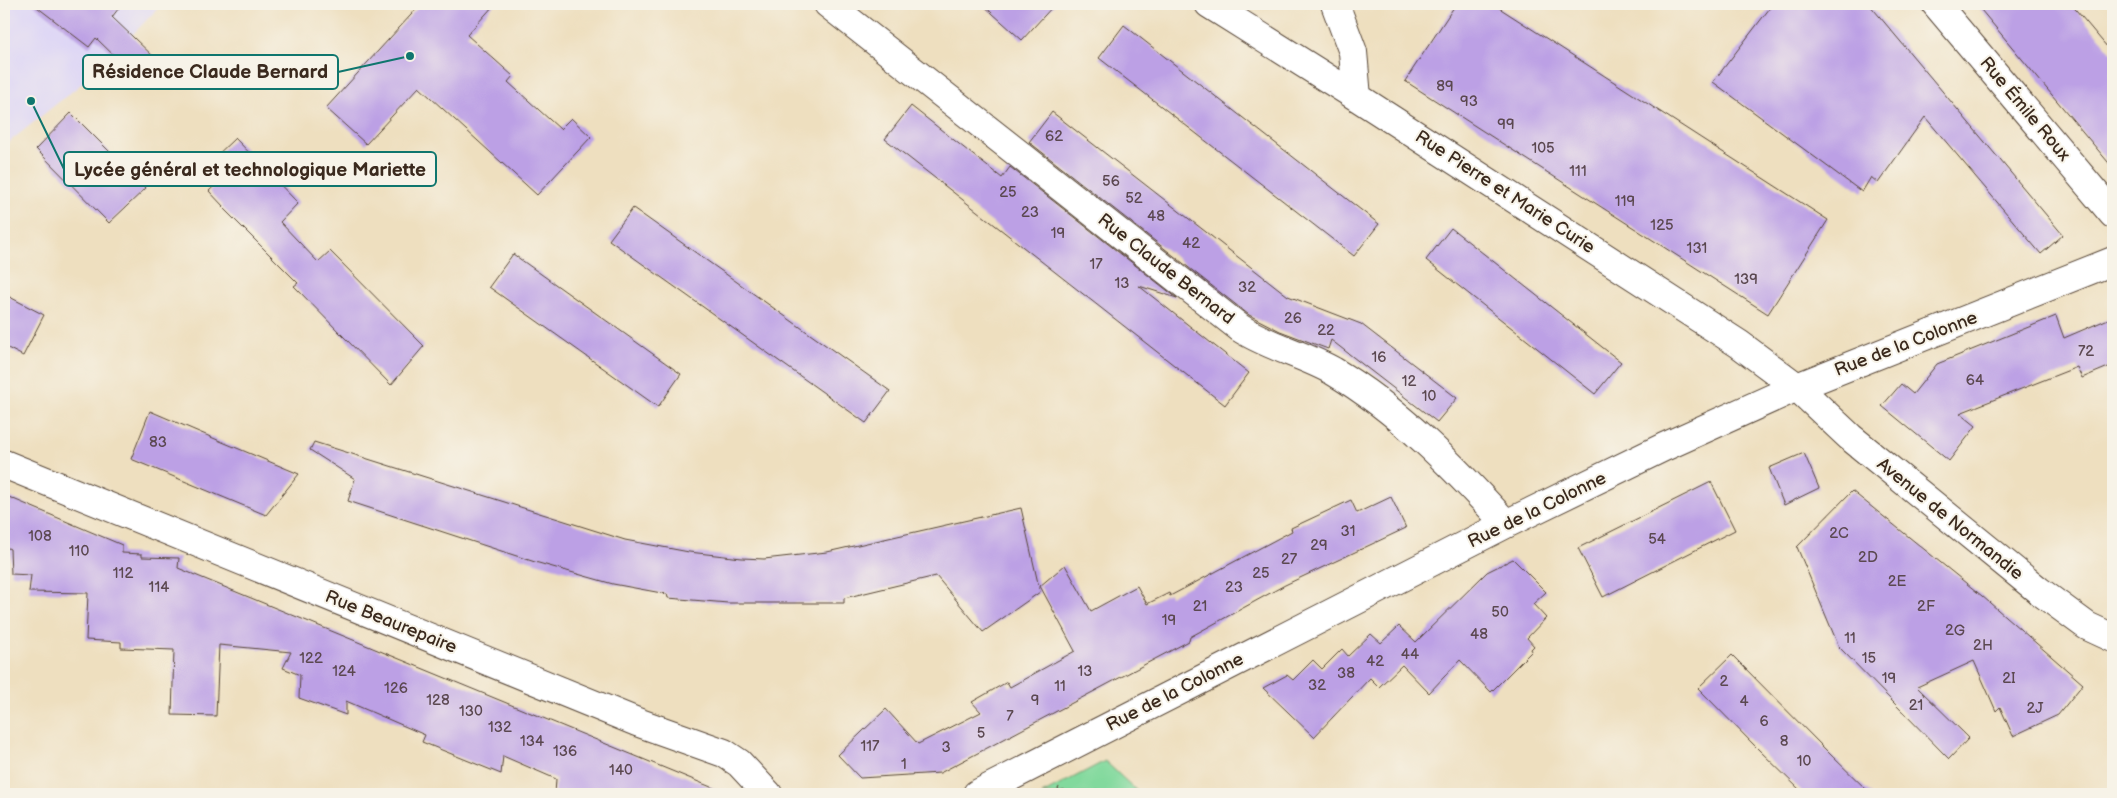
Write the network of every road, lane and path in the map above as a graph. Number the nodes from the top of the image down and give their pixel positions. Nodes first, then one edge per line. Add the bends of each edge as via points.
1 (828, 4) edge
2 (1209, 4) edge
3 (1335, 4) edge
4 (1936, 4) edge
5 (1357, 97) junction
6 (2113, 214) edge
7 (2113, 261) edge
8 (1797, 387) junction
9 (4, 464) edge
10 (1506, 524) junction
11 (2113, 638) edge
12 (2078, 791) dead end
13 (768, 794) edge
14 (977, 794) edge
15 (2065, 794) edge

1 - 10 street, Rue Claude Bernard via 1240,328 1332,372 1414,430 1445,458
2 - 5 street, Rue Pierre et Marie Curie
3 - 5 street via 1353,52
4 - 6 street, Rue Émile Roux
5 - 8 street, Rue Pierre et Marie Curie via 1740,344
7 - 8 street, Rue de la Colonne
8 - 10 street, Rue de la Colonne
8 - 11 street, Avenue de Normandie via 1850,437 2038,590 2088,626
9 - 13 street, Rue Beaurepaire via 637,722 724,753 739,763
10 - 14 street, Rue de la Colonne
12 - 15 path

